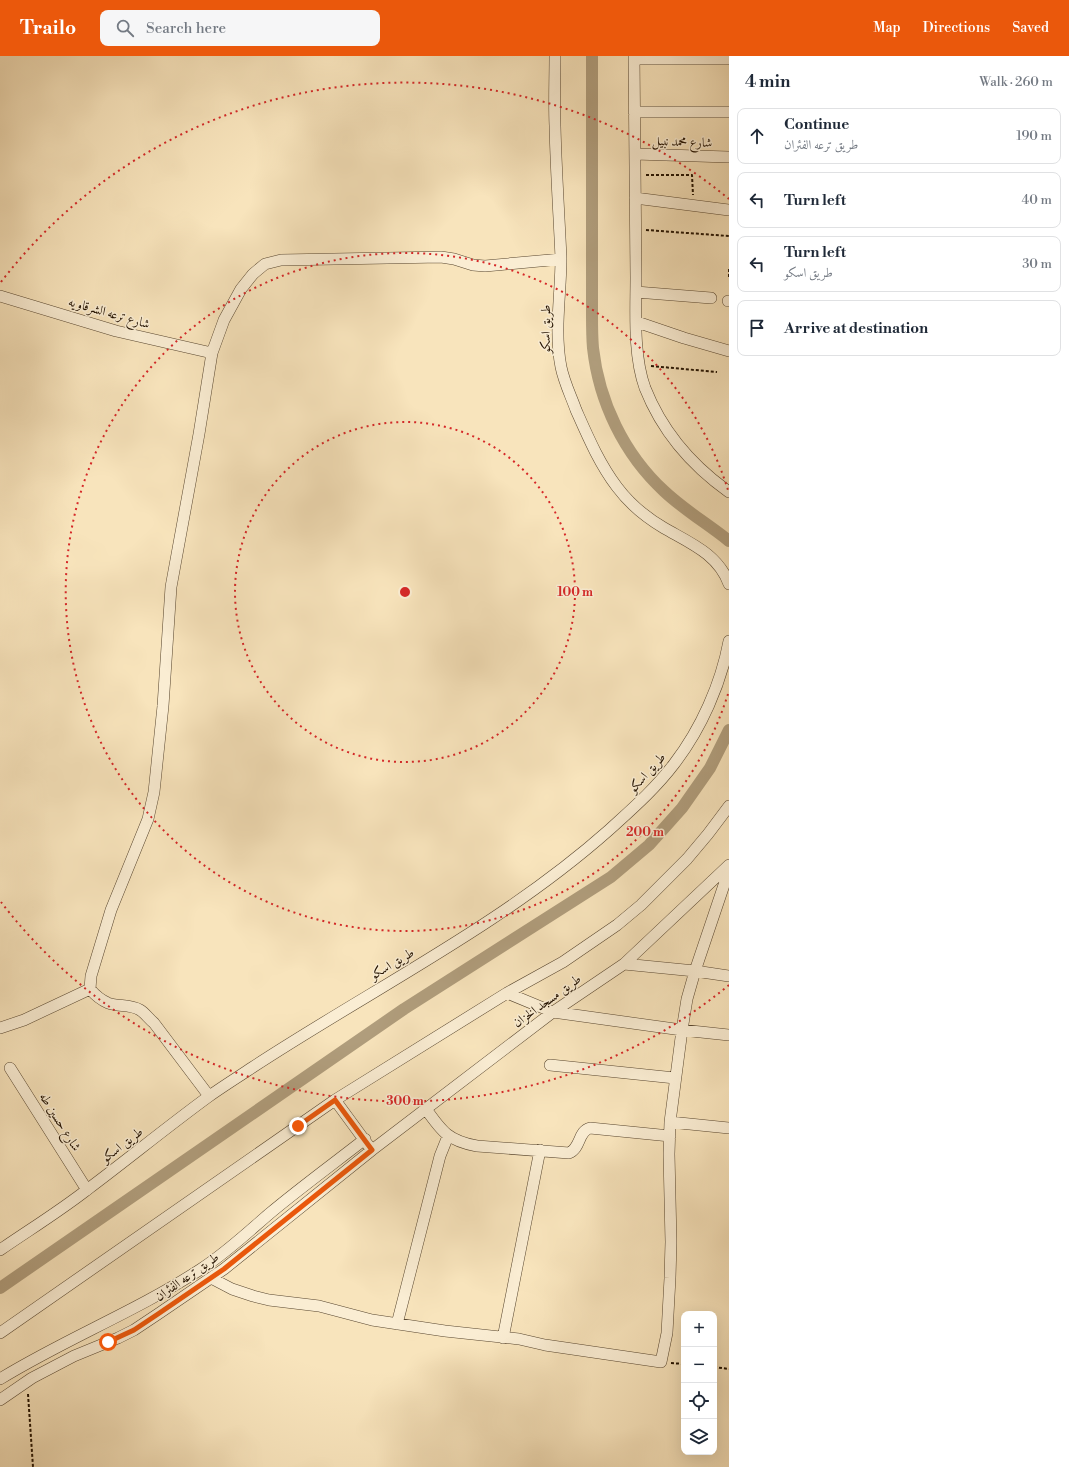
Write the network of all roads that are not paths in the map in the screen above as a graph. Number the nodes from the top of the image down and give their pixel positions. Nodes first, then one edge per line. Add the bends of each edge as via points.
1 (555, 56) edge
2 (634, 58) edge
3 (729, 59) edge
4 (634, 112) junction
5 (729, 112) edge
6 (635, 154) junction
7 (728, 157) dead end
8 (635, 198) junction
9 (729, 210) edge
10 (560, 259) junction
11 (636, 292) junction
12 (0, 296) edge
13 (712, 298) dead end
14 (637, 322) junction
15 (729, 351) edge
16 (212, 353) junction
17 (729, 492) edge
18 (729, 584) edge
19 (729, 641) edge
20 (729, 806) edge
21 (727, 866) edge
22 (726, 890) edge
23 (624, 964) junction
24 (695, 971) junction
25 (729, 976) edge
26 (90, 989) junction
27 (507, 993) junction
28 (553, 1012) junction
29 (0, 1028) edge
30 (682, 1030) junction
31 (729, 1034) edge
32 (550, 1065) dead end
33 (10, 1068) dead end
34 (675, 1078) junction
35 (209, 1096) junction
36 (335, 1100) junction
37 (426, 1109) junction
38 (670, 1122) junction
39 (729, 1128) edge
40 (448, 1136) junction
41 (670, 1136) junction
42 (365, 1140) junction
43 (372, 1150) junction
44 (540, 1150) junction
45 (87, 1190) junction
46 (0, 1250) edge
47 (210, 1278) junction
48 (397, 1324) junction
49 (0, 1333) edge
50 (503, 1338) junction
51 (0, 1380) edge
52 (0, 1400) edge

1 - 10 street, طريق اسكو
2 - 3 street
2 - 4 street
4 - 5 street
4 - 6 street
6 - 7 street, شارع محمد نبيل
6 - 8 street
8 - 9 street
8 - 11 street
10 - 16 street via 485,266 441,257 281,260 265,264 241,289 224,320
10 - 18 street, طريق اسكو via 558,340 561,368 587,436 601,464 618,488 639,510 708,555 719,565
11 - 13 street
11 - 14 street
12 - 16 street, شارع ترعه الشرقاويه via 116,331
14 - 15 street
14 - 17 street via 639,364 654,408 679,447 712,480
16 - 26 street via 170,587 164,706 154,792 148,819 111,910
19 - 35 street, طريق اسكو via 714,693 697,729 675,763 649,794 588,848 556,874 494,917 302,1035
20 - 27 street via 688,859 641,905 585,948
21 - 22 street
21 - 23 street, طريق مسجد الخزان
22 - 24 street via 717,901
23 - 24 street
23 - 28 street, طريق مسجد الخزان
24 - 25 street
24 - 30 street
26 - 29 street via 24,1020
26 - 35 street via 108,1003 130,1006 144,1013
27 - 28 street
27 - 36 street
28 - 30 street
28 - 37 street, طريق مسجد الخزان
30 - 31 street
30 - 34 street
32 - 34 street
33 - 45 street, شارع حسين طه
34 - 38 street
35 - 45 street, طريق اسكو
36 - 42 street
36 - 49 street
37 - 40 street
37 - 43 street, طريق مسجد الخزان
38 - 39 street
38 - 41 street
40 - 44 street via 465,1144 477,1146
40 - 48 street via 440,1156
41 - 44 street via 590,1128 584,1131 573,1151 564,1153
41 - 50 street via 670,1278 661,1362
42 - 43 street
42 - 51 street, طريق ترعه الفئران via 200,1270 127,1313
43 - 47 street, طريق ترعه الفئران
44 - 50 street
45 - 46 street, طريق اسكو
47 - 48 street via 253,1296 319,1306
47 - 52 street, طريق ترعه الفئران via 134,1330 74,1356
48 - 50 street

